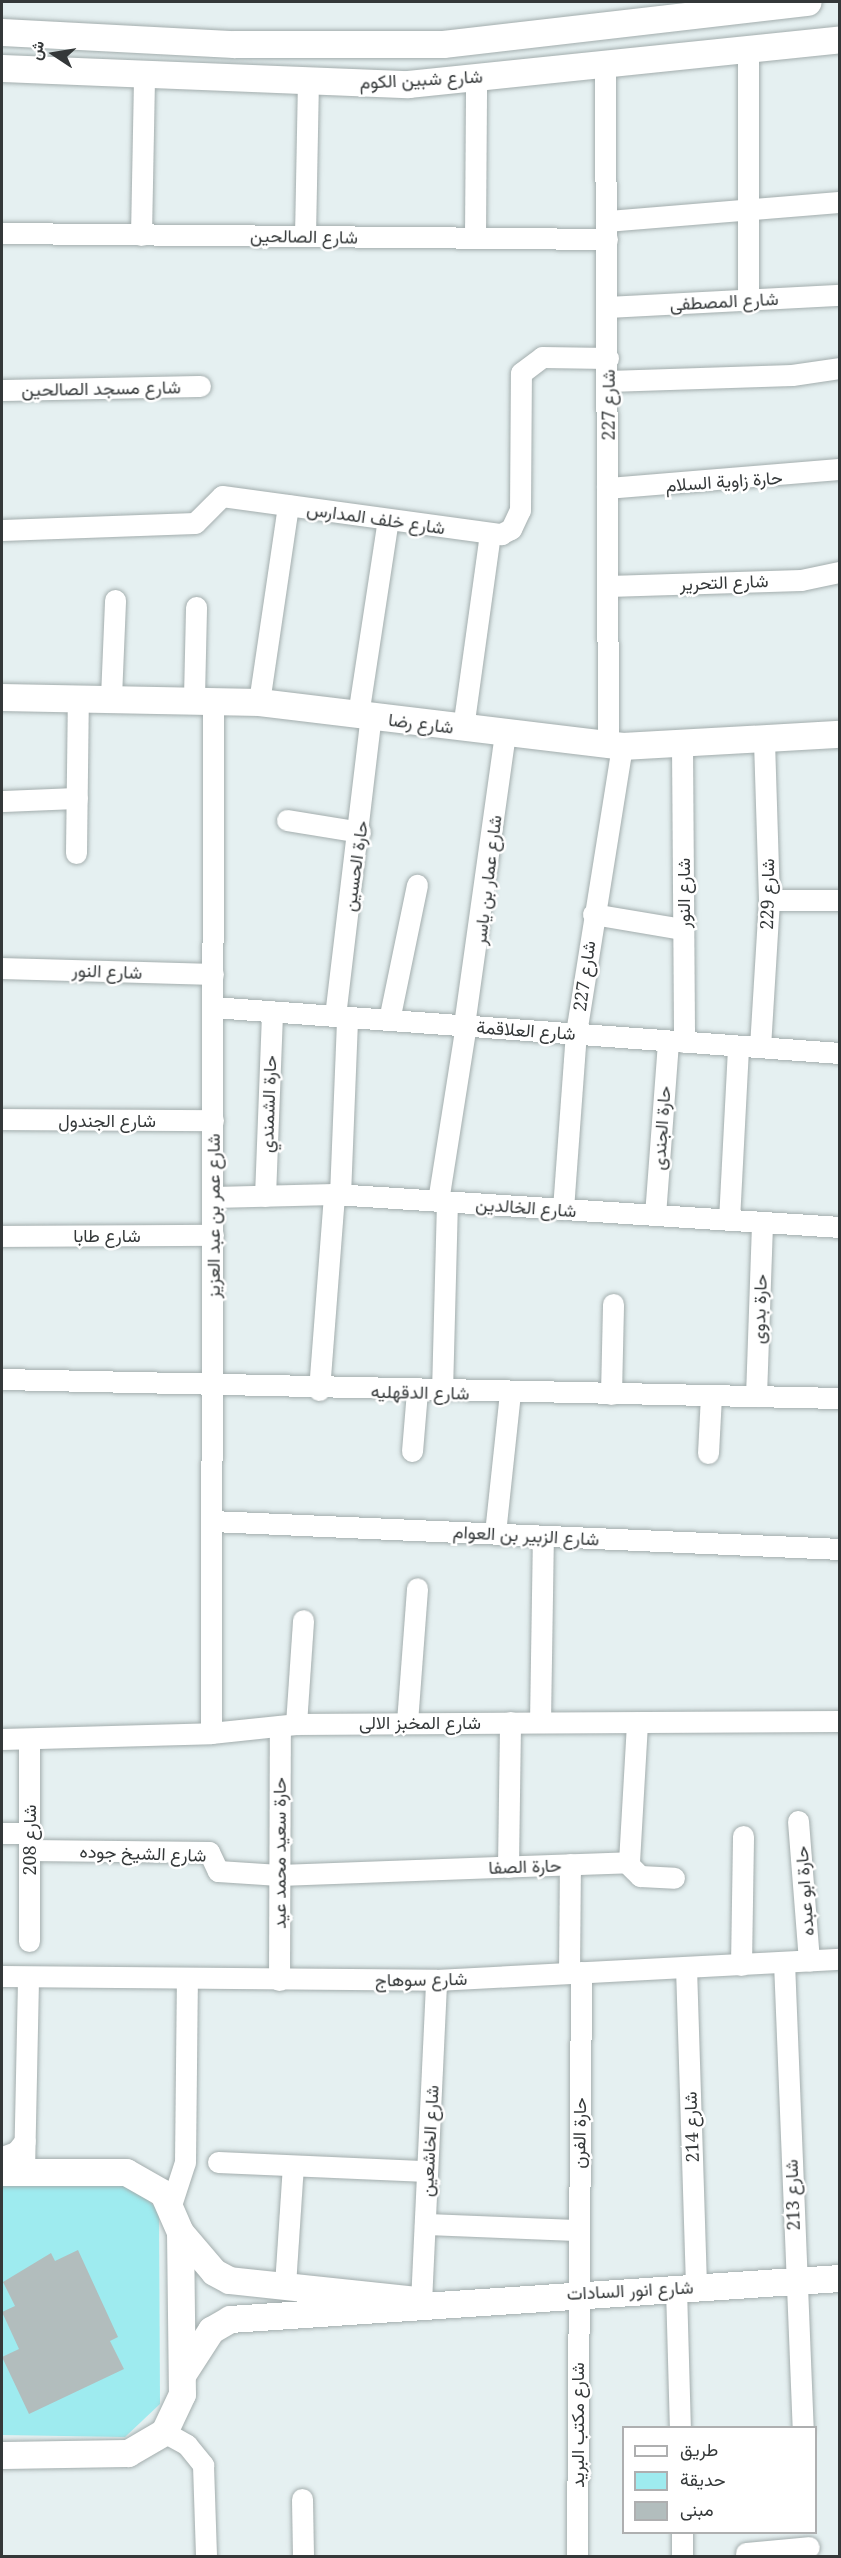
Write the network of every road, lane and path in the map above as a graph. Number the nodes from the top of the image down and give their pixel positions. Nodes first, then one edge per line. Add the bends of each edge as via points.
1 (801, 2) edge
2 (2, 32) edge
3 (840, 39) edge
4 (748, 50) junction
5 (605, 65) junction
6 (2, 68) edge
7 (144, 75) junction
8 (476, 77) junction
9 (308, 82) junction
10 (840, 202) edge
11 (748, 210) junction
12 (607, 230) junction
13 (2, 233) edge
14 (141, 235) junction
15 (305, 236) junction
16 (475, 238) junction
17 (840, 295) edge
18 (748, 300) junction
19 (608, 307) junction
20 (608, 358) junction
21 (840, 368) edge
22 (608, 381) junction
23 (201, 386) dead end
24 (2, 390) edge
25 (840, 469) edge
26 (608, 488) junction
27 (288, 505) junction
28 (388, 520) junction
29 (2, 530) edge
30 (490, 534) junction
31 (840, 572) edge
32 (608, 586) junction
33 (115, 600) dead end
34 (196, 607) dead end
35 (2, 696) edge
36 (78, 697) junction
37 (111, 697) junction
38 (203, 698) junction
39 (259, 702) junction
40 (364, 715) junction
41 (463, 728) junction
42 (505, 734) junction
43 (840, 734) edge
44 (764, 740) junction
45 (682, 745) junction
46 (615, 746) junction
47 (77, 798) junction
48 (2, 801) edge
49 (287, 820) dead end
50 (360, 832) junction
51 (76, 853) dead end
52 (417, 885) dead end
53 (769, 900) junction
54 (840, 900) edge
55 (593, 914) junction
56 (683, 929) junction
57 (2, 968) edge
58 (213, 974) junction
59 (213, 1007) junction
60 (272, 1011) junction
61 (341, 1016) junction
62 (389, 1020) junction
63 (465, 1025) junction
64 (576, 1033) junction
65 (676, 1041) junction
66 (738, 1046) junction
67 (760, 1047) junction
68 (840, 1053) edge
69 (2, 1119) edge
70 (213, 1120) junction
71 (337, 1195) junction
72 (265, 1196) junction
73 (213, 1197) junction
74 (442, 1202) junction
75 (562, 1209) junction
76 (655, 1215) junction
77 (729, 1220) junction
78 (762, 1222) junction
79 (840, 1227) edge
80 (213, 1234) junction
81 (2, 1236) edge
82 (613, 1304) dead end
83 (2, 1379) edge
84 (212, 1386) junction
85 (319, 1390) junction
86 (417, 1392) junction
87 (442, 1392) junction
88 (510, 1393) junction
89 (611, 1394) junction
90 (711, 1395) junction
91 (756, 1396) junction
92 (840, 1398) edge
93 (412, 1451) dead end
94 (708, 1453) dead end
95 (212, 1521) junction
96 (495, 1533) junction
97 (543, 1536) junction
98 (840, 1549) edge
99 (417, 1588) dead end
100 (303, 1620) dead end
101 (840, 1721) edge
102 (407, 1722) junction
103 (510, 1722) junction
104 (540, 1722) junction
105 (637, 1722) junction
106 (288, 1725) junction
107 (211, 1733) junction
108 (2, 1739) edge
109 (29, 1739) junction
110 (798, 1821) dead end
111 (2, 1833) edge
112 (743, 1836) dead end
113 (29, 1841) junction
114 (626, 1862) junction
115 (570, 1864) junction
116 (508, 1867) junction
117 (279, 1875) junction
118 (674, 1878) dead end
119 (29, 1941) dead end
120 (840, 1959) edge
121 (809, 1961) junction
122 (784, 1962) junction
123 (741, 1965) junction
124 (686, 1967) junction
125 (575, 1973) junction
126 (2, 1977) edge
127 (28, 1977) junction
128 (187, 1979) junction
129 (279, 1980) junction
130 (436, 1980) junction
131 (25, 2141) junction
132 (2, 2157) edge
133 (218, 2162) dead end
134 (293, 2166) junction
135 (427, 2171) junction
136 (13, 2172) edge
137 (171, 2205) junction
138 (425, 2224) junction
139 (577, 2230) junction
140 (180, 2232) junction
141 (840, 2278) edge
142 (795, 2281) junction
143 (285, 2285) junction
144 (686, 2287) junction
145 (576, 2293) junction
146 (421, 2302) junction
147 (182, 2375) junction
148 (680, 2426) edge
149 (803, 2426) edge
150 (164, 2432) junction
151 (2, 2455) edge
152 (302, 2499) dead end
153 (682, 2534) edge
154 (809, 2545) edge
155 (746, 2553) dead end
156 (206, 2556) edge
157 (303, 2556) edge
158 (577, 2556) edge
159 (682, 2556) edge

1 - 2 street, شارع شبين الكوم via 444,44 234,44
3 - 4 street, شارع شبين الكوم
4 - 5 street, شارع شبين الكوم
4 - 11 street
5 - 8 street, شارع شبين الكوم
5 - 12 street, شارع 227
6 - 7 street, شارع شبين الكوم
7 - 9 street, شارع شبين الكوم
7 - 14 street
8 - 9 street, شارع شبين الكوم via 408,84
8 - 16 street
9 - 15 street
10 - 11 street, شارع الصالحين
11 - 12 street, شارع الصالحين
11 - 18 street
12 - 16 street, شارع الصالحين
12 - 19 street, شارع 227
13 - 14 street, شارع الصالحين
14 - 15 street, شارع الصالحين
15 - 16 street, شارع الصالحين
17 - 18 street, شارع المصطفى
18 - 19 street, شارع المصطفى
19 - 20 street, شارع 227
20 - 22 street, شارع 227
20 - 30 street via 542,357 526,365 520,382 520,510 511,529
21 - 22 street via 792,375
22 - 26 street, شارع 227
23 - 24 street, شارع مسجد الصالحين
25 - 26 street, حارة زاوية السلام
26 - 32 street, شارع 227
27 - 28 street, شارع خلف المدارس
27 - 29 street, شارع خلف المدارس via 222,496 195,524
27 - 39 street
28 - 30 street, شارع خلف المدارس
28 - 40 street, حارة الحسين
30 - 41 street
31 - 32 street, شارع التحرير via 801,580
32 - 46 street, شارع 227
33 - 37 street
34 - 38 street, شارع عمر بن عبد العزيز
35 - 36 street, شارع رضا
36 - 37 street, شارع رضا
36 - 47 street
37 - 38 street, شارع رضا
38 - 39 street, شارع رضا
38 - 58 street, شارع عمر بن عبد العزيز
39 - 40 street, شارع رضا
40 - 41 street, شارع رضا
40 - 50 street, حارة الحسين
41 - 42 street, شارع رضا
42 - 46 street, شارع رضا
42 - 63 street, شارع عمار بن ياسر
43 - 44 street, شارع رضا
44 - 45 street, شارع رضا
44 - 53 street, شارع 229
45 - 46 street, شارع رضا
45 - 56 street, شارع النور
46 - 55 street, شارع 227 via 606,862
47 - 48 street
47 - 51 street
49 - 50 street
50 - 61 street, حارة الحسين
52 - 62 street
53 - 54 street
53 - 67 street, شارع 229
55 - 56 street
55 - 64 street, شارع 227
56 - 65 street, شارع النور
57 - 58 street, شارع النور
58 - 59 street, شارع عمر بن عبد العزيز
59 - 60 street, شارع العلاقمة
59 - 70 street, شارع عمر بن عبد العزيز
60 - 61 street, شارع العلاقمة
60 - 72 street, حارة الشمندي
61 - 62 street, شارع العلاقمة
61 - 71 street, حارة الحسين
62 - 63 street, شارع العلاقمة
63 - 64 street, شارع العلاقمة
63 - 74 street, شارع عمار بن ياسر
64 - 65 street, شارع العلاقمة
64 - 75 street, شارع 227
65 - 66 street, شارع العلاقمة
65 - 76 street, حارة الجندى
66 - 67 street, شارع العلاقمة
66 - 77 street
67 - 68 street, شارع العلاقمة
69 - 70 street, شارع الجندول
70 - 73 street, شارع عمر بن عبد العزيز
71 - 72 street, شارع الخالدين
71 - 74 street, شارع الخالدين
71 - 85 street, حارة الحسين
72 - 73 street, شارع الخالدين
73 - 80 street, شارع عمر بن عبد العزيز
74 - 75 street, شارع الخالدين
74 - 87 street, شارع عمار بن ياسر
75 - 76 street, شارع الخالدين
76 - 77 street, شارع الخالدين
77 - 78 street, شارع الخالدين
78 - 79 street, شارع الخالدين
78 - 91 street, حارة بدوى
80 - 81 street, شارع طابا
80 - 84 street, شارع عمر بن عبد العزيز
82 - 89 street
83 - 84 street, شارع الدقهليه
84 - 85 street, شارع الدقهليه
84 - 95 street, شارع عمر بن عبد العزيز
85 - 86 street, شارع الدقهليه
86 - 87 street, شارع الدقهليه
86 - 93 street
87 - 88 street, شارع الدقهليه
88 - 89 street, شارع الدقهليه
88 - 96 street
89 - 90 street, شارع الدقهليه
90 - 91 street, شارع الدقهليه
90 - 94 street
91 - 92 street, شارع الدقهليه
95 - 96 street, شارع الزبير بن العوام
95 - 107 street, شارع عمر بن عبد العزيز
96 - 97 street, شارع الزبير بن العوام
97 - 98 street, شارع الزبير بن العوام
97 - 104 street
99 - 102 street
100 - 106 street, حارة سعيد محمد عيد
101 - 105 street, شارع المخبز الالى
102 - 103 street, شارع المخبز الالى
102 - 106 street, شارع المخبز الالى
103 - 104 street, شارع المخبز الالى
103 - 116 street
104 - 105 street, شارع المخبز الالى
105 - 114 street via 633,1855
106 - 107 street, شارع المخبز الالى
106 - 117 street, حارة سعيد محمد عيد
107 - 109 street, شارع المخبز الالى
108 - 109 street, شارع المخبز الالى
109 - 113 street, شارع 208
110 - 121 street, حارة ابو عبده
111 - 113 street, شارع الشيخ جوده
112 - 123 street
113 - 117 street, شارع الشيخ جوده via 209,1852 218,1871
113 - 119 street, شارع 208
114 - 115 street, حارة الصفا
114 - 118 street via 640,1876
115 - 116 street, حارة الصفا
115 - 125 street, حارة الفرن
116 - 117 street, حارة الصفا
117 - 129 street, حارة سعيد محمد عيد
120 - 121 street, شارع سوهاج
121 - 122 street, شارع سوهاج
122 - 123 street, شارع سوهاج
122 - 142 street, شارع 213
123 - 124 street, شارع سوهاج
124 - 125 street, شارع سوهاج
124 - 144 street, شارع 214
125 - 130 street, شارع سوهاج
125 - 139 street, حارة الفرن
126 - 127 street, شارع سوهاج
127 - 128 street, شارع سوهاج
127 - 131 street
128 - 129 street, شارع سوهاج
128 - 137 street via 184,2177
129 - 130 street, شارع سوهاج
130 - 135 street, شارع الخاشعين
131 - 132 street via 16,2152
131 - 136 street
133 - 134 street
134 - 135 street
134 - 143 street
135 - 138 street, شارع الخاشعين
136 - 137 street, شارع انور السادات via 126,2172 152,2183
137 - 140 street, شارع انور السادات
138 - 139 street
138 - 146 street, شارع الخاشعين
139 - 145 street, حارة الفرن
140 - 143 street, شارع انور السادات via 221,2277
140 - 147 street, شارع انور السادات
141 - 142 street, شارع انور السادات
142 - 144 street, شارع انور السادات
142 - 149 street, شارع 213
143 - 146 street, شارع انور السادات via 399,2294
144 - 145 street, شارع انور السادات
144 - 148 street, شارع 214
145 - 146 street, شارع انور السادات
145 - 158 street, شارع مكتب البريد
146 - 147 street, شارع انور السادات via 394,2311 230,2319 211,2330
147 - 150 street, شارع انور السادات via 179,2408
150 - 151 street, شارع انور السادات via 128,2453
150 - 156 street via 187,2445 203,2465
152 - 157 street
153 - 159 street
154 - 155 street

